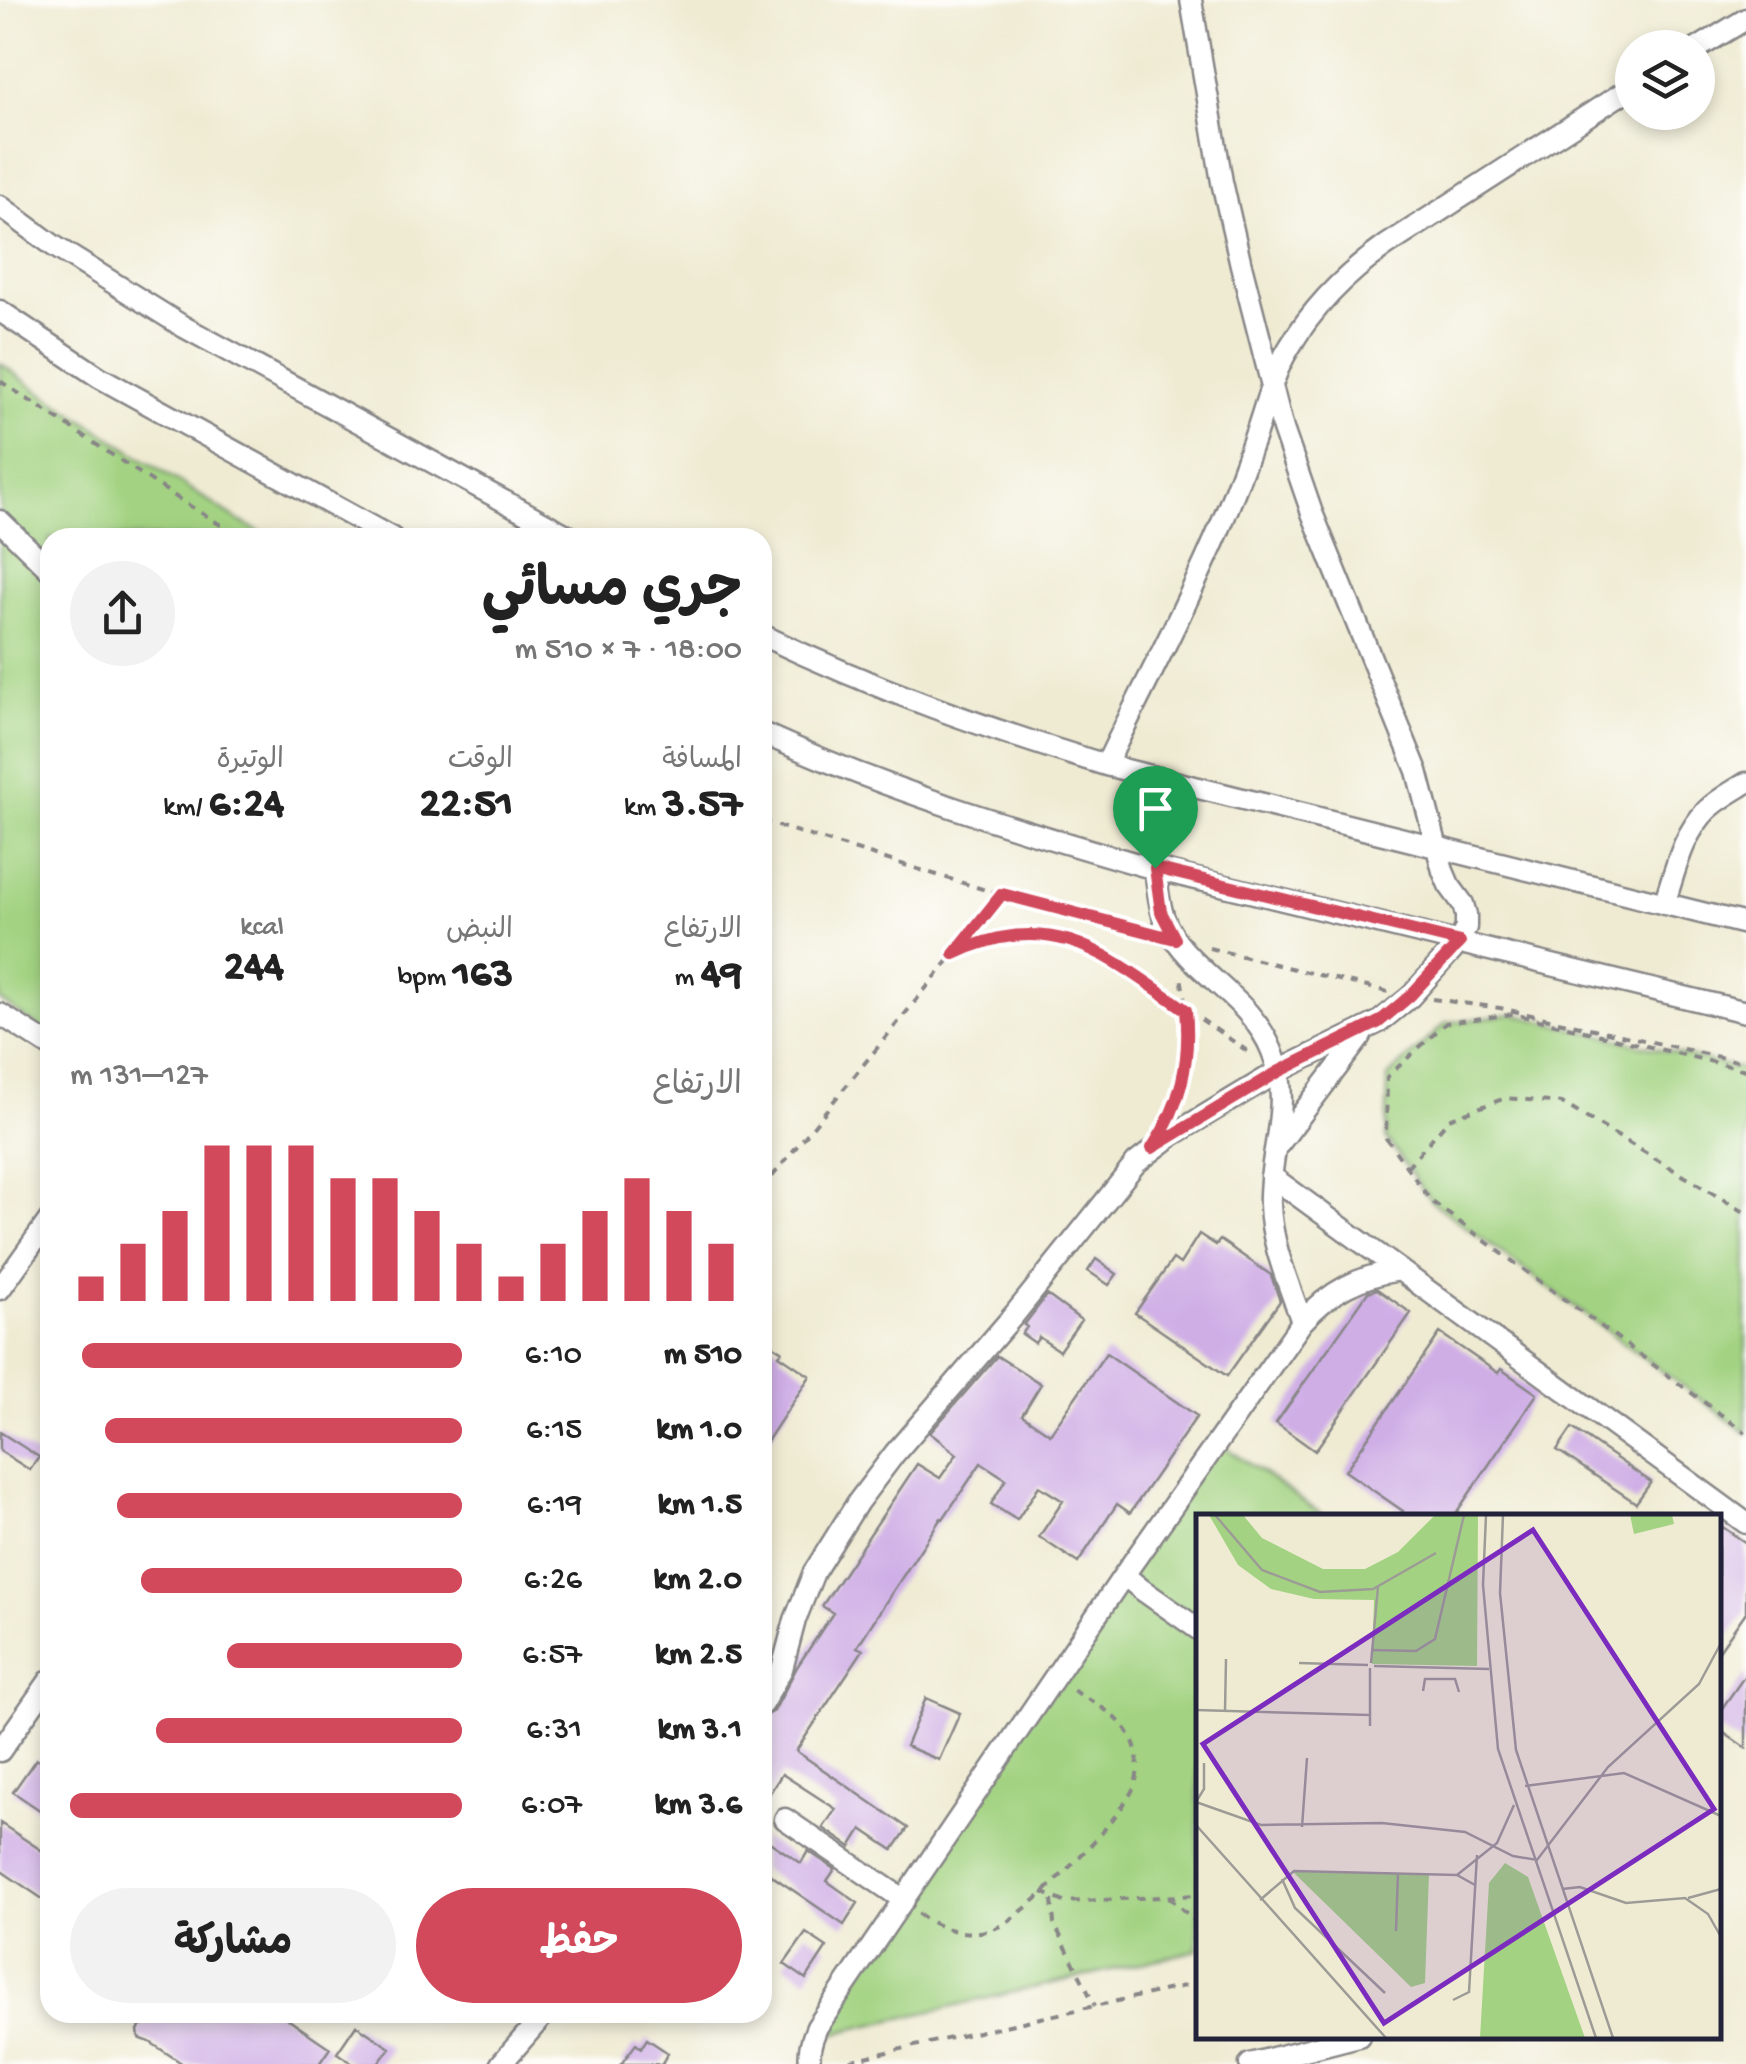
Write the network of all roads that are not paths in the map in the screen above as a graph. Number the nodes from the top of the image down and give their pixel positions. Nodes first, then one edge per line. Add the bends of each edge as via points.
1 (1191, 0) edge
2 (1746, 20) edge
3 (1715, 38) edge
4 (1615, 99) edge
5 (0, 206) edge
6 (0, 311) edge
7 (1272, 385) junction
8 (0, 521) edge
9 (374, 528) edge
10 (554, 528) edge
11 (40, 560) edge
12 (772, 641) edge
13 (772, 737) edge
14 (1106, 765) junction
15 (1746, 783) edge
16 (1436, 845) junction
17 (1155, 868) junction
18 (1664, 904) junction
19 (1746, 924) edge
20 (1460, 942) junction
21 (1746, 1012) edge
22 (0, 1014) edge
23 (1365, 1031) junction
24 (40, 1040) edge
25 (1278, 1072) junction
26 (1278, 1146) junction
27 (1271, 1176) junction
28 (40, 1232) edge
29 (1400, 1270) junction
30 (0, 1289) edge
31 (1302, 1322) junction
32 (1746, 1524) edge
33 (1124, 1575) junction
34 (1196, 1627) edge
35 (772, 1686) edge
36 (40, 1694) edge
37 (0, 1751) edge
38 (786, 1819) dead end
39 (904, 1900) junction
40 (537, 2023) edge
41 (1347, 2039) edge
42 (502, 2064) edge
43 (810, 2064) edge
44 (1250, 2064) edge

1 - 7 lane via 1222,182
2 - 3 lane
4 - 7 lane via 1357,266 1306,320
5 - 10 lane via 184,326
6 - 9 lane via 114,386
7 - 14 lane via 1220,528
7 - 16 lane via 1296,471 1417,771
8 - 11 lane
12 - 14 lane via 918,703
13 - 17 lane via 951,807
14 - 16 lane
15 - 18 lane via 1694,825
16 - 18 lane
16 - 20 lane via 1464,904
17 - 20 lane
17 - 25 lane via 1161,912 1175,939 1250,1014
18 - 19 lane
20 - 21 lane
20 - 23 lane via 1410,996
22 - 24 lane
23 - 25 lane
23 - 26 lane
25 - 26 lane
25 - 35 lane via 1136,1163 895,1454 814,1572
26 - 27 lane
27 - 29 lane
27 - 31 lane via 1277,1250
28 - 30 lane
29 - 31 lane via 1356,1280
29 - 32 lane
31 - 33 lane
33 - 34 lane
33 - 39 lane
36 - 37 lane
38 - 39 lane
39 - 43 lane via 817,2027
40 - 42 lane
41 - 44 lane

